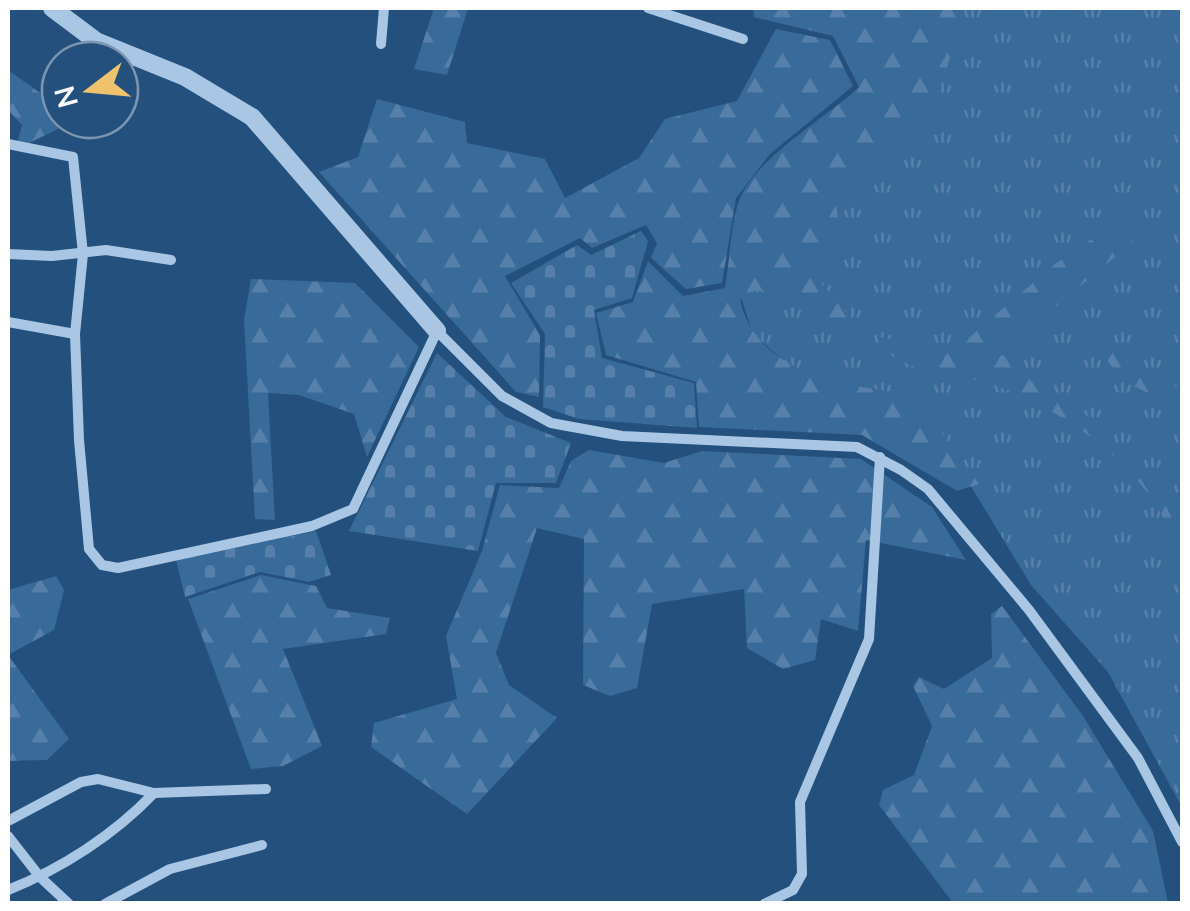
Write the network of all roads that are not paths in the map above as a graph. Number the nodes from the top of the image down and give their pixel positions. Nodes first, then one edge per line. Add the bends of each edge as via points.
1 (52, 8) edge
2 (384, 8) edge
3 (648, 8) edge
4 (744, 40) dead end
5 (381, 44) dead end
6 (8, 144) edge
7 (8, 254) edge
8 (83, 254) junction
9 (170, 260) dead end
10 (8, 322) edge
11 (437, 331) junction
12 (75, 334) junction
13 (880, 457) junction
14 (266, 789) dead end
15 (154, 793) junction
16 (8, 821) edge
17 (8, 836) edge
18 (1182, 842) edge
19 (262, 845) dead end
20 (40, 877) junction
21 (8, 890) edge
22 (70, 904) edge
23 (105, 904) edge
24 (764, 904) edge

1 - 11 street via 96,41 185,77 252,117
2 - 5 street
3 - 4 street
6 - 8 street via 73,157
7 - 8 street
8 - 9 street via 106,250
8 - 12 street
10 - 12 street
11 - 12 street via 354,509 312,526 118,568 102,566 89,549
11 - 13 street via 502,396 551,423 622,436 857,447
13 - 18 street via 928,488 1029,610 1138,758
13 - 24 street via 868,639 800,802 802,874 793,890
14 - 15 street
15 - 16 street via 98,779 82,782
15 - 20 street via 128,820
17 - 20 street
19 - 23 street via 170,870
20 - 21 street
20 - 22 street

